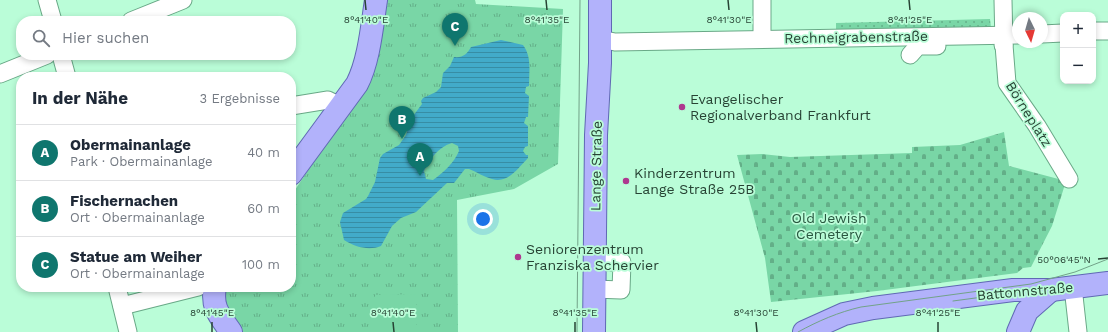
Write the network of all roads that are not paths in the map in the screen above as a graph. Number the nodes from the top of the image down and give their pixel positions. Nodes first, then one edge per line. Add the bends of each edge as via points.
1 (47, 0) edge
2 (376, 0) edge
3 (600, 0) edge
4 (762, 0) edge
5 (1003, 0) edge
6 (180, 1) edge
7 (51, 16) edge
8 (143, 16) edge
9 (1096, 31) edge
10 (1108, 31) edge
11 (1060, 33) edge
12 (1048, 34) edge
13 (1009, 38) edge
14 (600, 39) junction
15 (762, 39) junction
16 (910, 55) dead end
17 (35, 60) edge
18 (62, 60) edge
19 (66, 72) edge
20 (0, 74) edge
21 (296, 105) edge
22 (340, 106) junction
23 (296, 167) edge
24 (1069, 179) dead end
25 (1108, 283) edge
26 (1073, 287) junction
27 (1013, 290) junction
28 (1051, 290) junction
29 (119, 292) edge
30 (178, 292) edge
31 (214, 292) edge
32 (122, 306) junction
33 (1027, 311) junction
34 (128, 332) edge
35 (231, 332) edge
36 (594, 332) edge
37 (804, 332) edge
38 (1018, 332) edge
39 (1078, 332) edge

1 - 7 street
2 - 22 main road via 362,73
3 - 14 main road, Lange Straße
4 - 15 street
5 - 13 street, Börneplatz
6 - 8 street
9 - 10 street
11 - 12 street
13 - 15 street, Rechneigrabenstraße
13 - 16 street, Rechneigrabenstraße via 918,46
13 - 24 street, Börneplatz via 1006,83 1037,126
14 - 15 street, Rechneigrabenstraße via 615,42
14 - 36 main road, Lange Straße via 596,135
17 - 20 street
18 - 19 street
21 - 22 street via 328,100
22 - 23 main road
25 - 26 main road, Battonnstraße
26 - 28 main road, Battonnstraße
26 - 39 street
27 - 28 main road, Battonnstraße
27 - 33 main road via 1026,301
27 - 37 main road, Battonnstraße via 857,311 830,319
28 - 33 main road
29 - 32 street
30 - 32 street
31 - 35 main road via 216,310
32 - 34 street
33 - 38 main road

